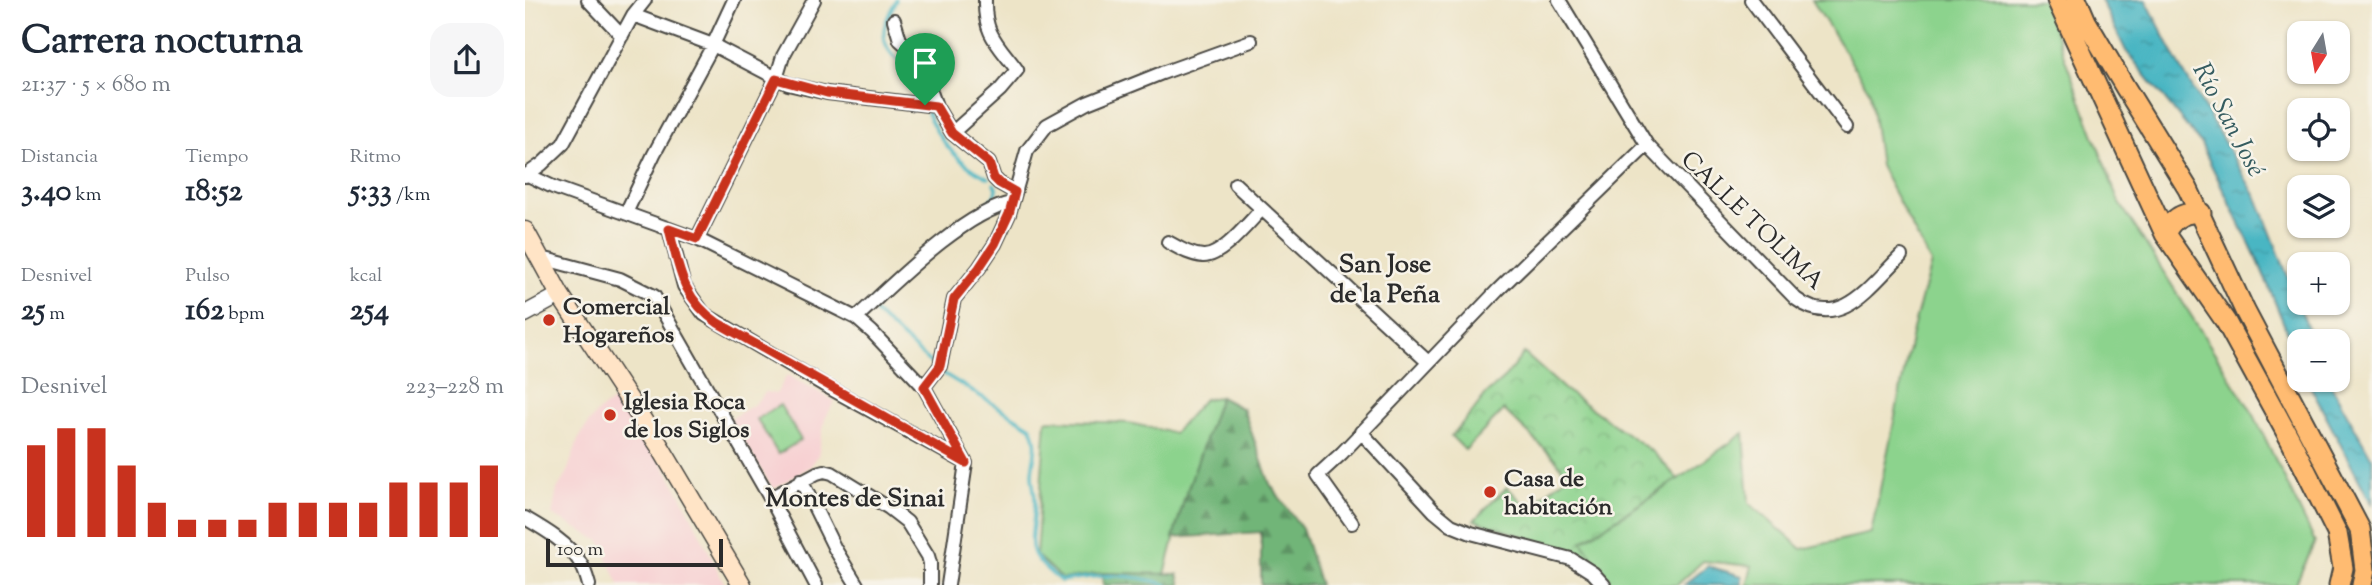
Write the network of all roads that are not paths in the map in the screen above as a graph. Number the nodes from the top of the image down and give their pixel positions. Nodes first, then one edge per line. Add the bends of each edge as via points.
1 (588, 0) edge
2 (645, 0) edge
3 (734, 0) edge
4 (814, 0) edge
5 (985, 0) edge
6 (1559, 0) edge
7 (1751, 0) edge
8 (2057, 0) edge
9 (2077, 0) edge
10 (633, 15) junction
11 (894, 20) dead end
12 (622, 36) junction
13 (1251, 41) dead end
14 (713, 45) junction
15 (776, 79) junction
16 (936, 106) junction
17 (1847, 127) dead end
18 (952, 133) junction
19 (1647, 145) junction
20 (526, 175) edge
21 (1235, 184) dead end
22 (2188, 189) junction
23 (1014, 197) junction
24 (1262, 209) junction
25 (2153, 211) junction
26 (626, 213) junction
27 (2201, 213) junction
28 (669, 229) junction
29 (525, 231) edge
30 (2165, 234) junction
31 (697, 239) junction
32 (1168, 242) dead end
33 (1901, 256) dead end
34 (538, 257) junction
35 (559, 295) junction
36 (525, 314) edge
37 (856, 318) junction
38 (1428, 362) junction
39 (925, 385) junction
40 (1361, 432) junction
41 (966, 463) junction
42 (801, 480) junction
43 (770, 498) junction
44 (525, 518) edge
45 (1352, 523) dead end
46 (589, 585) edge
47 (742, 585) edge
48 (816, 585) edge
49 (857, 585) edge
50 (930, 585) edge
51 (948, 585) edge
52 (1604, 585) edge
53 (2339, 585) edge
54 (2362, 585) edge

1 - 12 street
2 - 10 street
3 - 14 street
4 - 15 street via 783,56
5 - 18 street via 990,33 1017,70
6 - 19 street, CALLE TOLIMA
7 - 17 street
8 - 25 main road
9 - 22 main road
10 - 12 street
10 - 14 street
11 - 16 street via 900,40 918,56
12 - 20 street via 563,144
13 - 23 street via 1100,98 1047,125 1027,151
14 - 15 street
14 - 26 street
15 - 16 street via 827,93
15 - 31 street
16 - 18 street
18 - 23 street via 989,163 994,178
19 - 33 street, CALLE TOLIMA via 1808,308 1839,310
19 - 38 street
20 - 26 street
21 - 24 street
22 - 25 main road via 2175,206
22 - 27 main road
23 - 37 street via 965,225
23 - 39 street via 995,244 954,299 940,366
24 - 32 street via 1216,254 1194,254
24 - 38 street
25 - 30 main road
26 - 28 street
27 - 30 main road via 2182,215
27 - 54 main road via 2245,311 2360,529 2365,570
28 - 31 street
28 - 41 street via 684,286 704,314
29 - 34 main road
30 - 53 main road via 2226,322 2337,533 2343,568
31 - 37 street
34 - 35 main road
34 - 43 street via 620,279 654,296
35 - 36 street
35 - 47 main road via 659,445
37 - 39 street
38 - 40 street
39 - 41 street
40 - 45 street via 1317,477
40 - 52 street via 1451,525 1571,559
41 - 51 street
42 - 43 street
42 - 49 street
42 - 50 street via 824,471 832,473 900,516 928,556
43 - 48 street
44 - 46 street via 571,551

